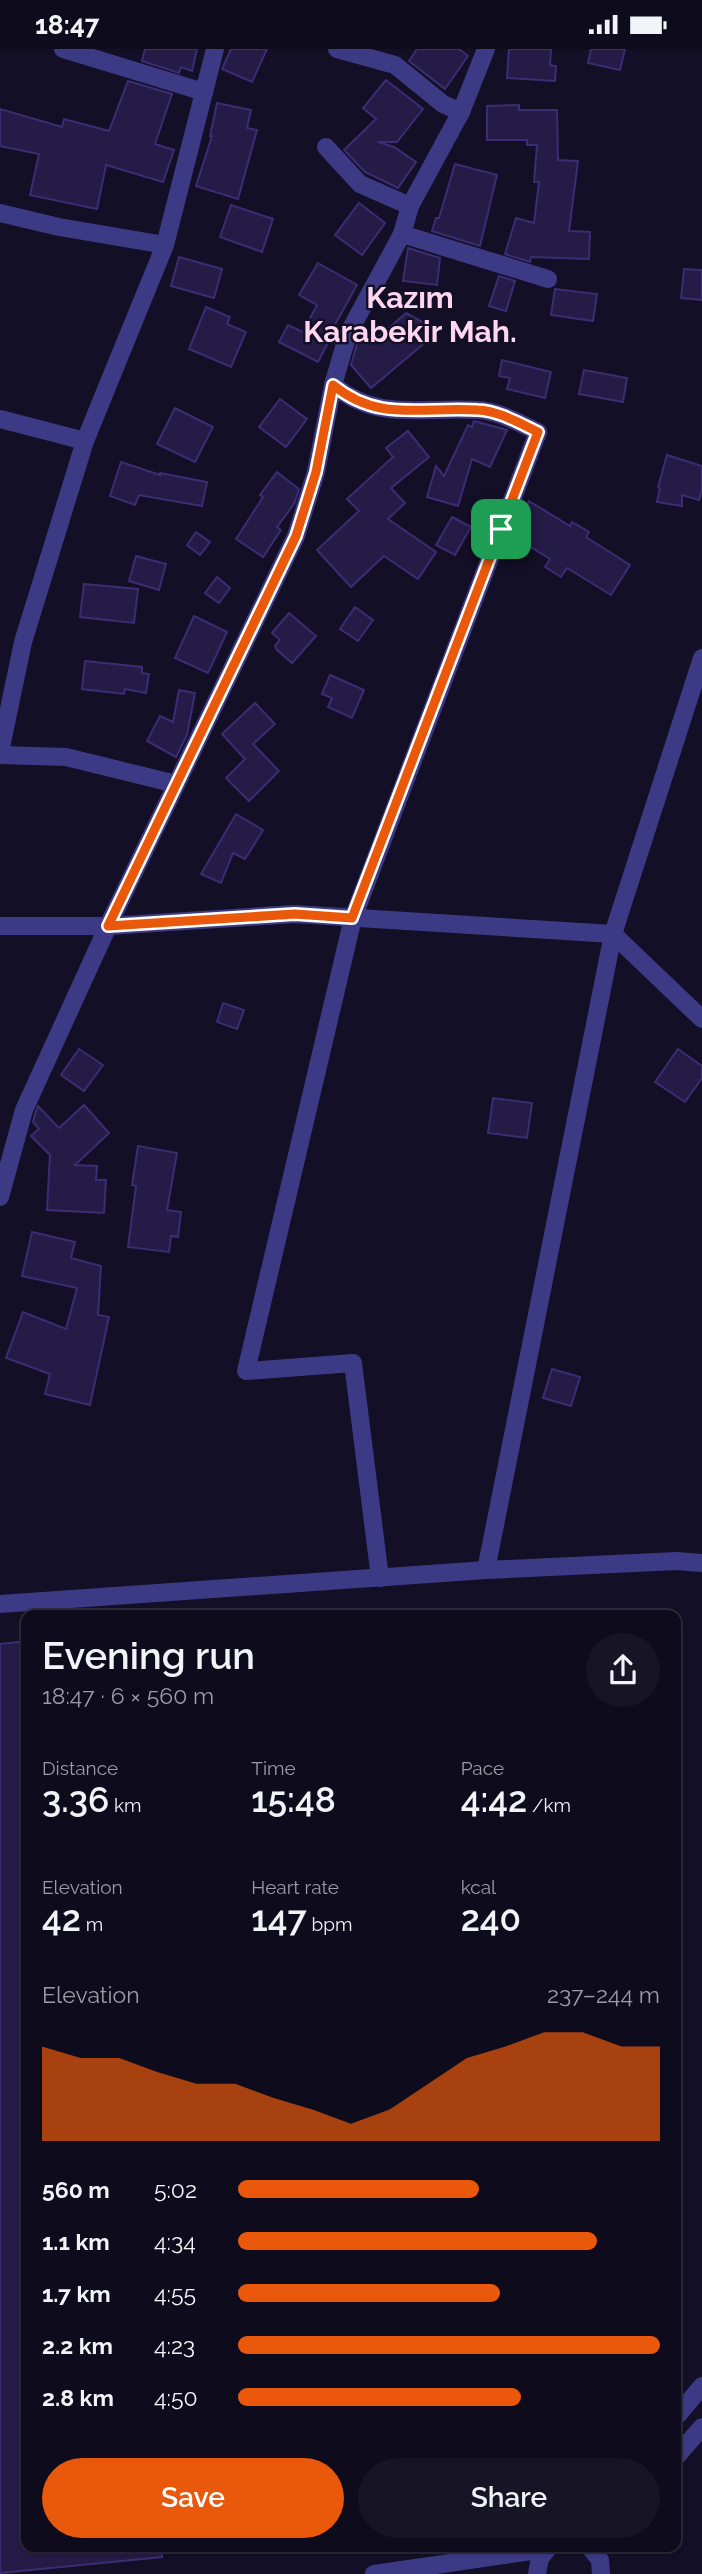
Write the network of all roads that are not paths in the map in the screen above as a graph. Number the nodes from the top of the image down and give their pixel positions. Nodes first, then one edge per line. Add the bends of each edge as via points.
1 (63, 49) edge
2 (215, 49) edge
3 (337, 49) edge
4 (486, 49) edge
5 (204, 92) junction
6 (461, 113) junction
7 (326, 147) dead end
8 (410, 207) junction
9 (0, 213) edge
10 (402, 234) junction
11 (165, 245) junction
12 (548, 279) dead end
13 (333, 385) junction
14 (0, 419) edge
15 (85, 441) junction
16 (702, 658) edge
17 (0, 754) edge
18 (176, 784) junction
19 (352, 918) junction
20 (0, 926) edge
21 (108, 926) junction
22 (613, 934) junction
23 (702, 1019) edge
24 (7, 1145) edge
25 (0, 1197) edge
26 (702, 1563) edge
27 (486, 1570) junction
28 (380, 1578) junction
29 (0, 1604) edge
30 (702, 2386) edge
31 (681, 2410) edge
32 (681, 2419) edge
33 (700, 2430) edge
34 (681, 2451) edge
35 (521, 2552) edge
36 (545, 2552) edge
37 (595, 2552) edge
38 (603, 2573) edge
39 (374, 2574) edge
40 (537, 2574) edge

1 - 5 street
2 - 5 street
3 - 6 street via 395,65
4 - 6 street
5 - 11 street
6 - 8 street
7 - 8 street via 360,184
8 - 10 street
9 - 11 street
10 - 12 street
10 - 13 street via 348,334
11 - 15 street
13 - 18 street via 316,472 296,536
13 - 19 street via 381,410 479,410 538,432
14 - 15 street
15 - 17 street via 23,642
16 - 22 street
17 - 18 street via 66,757
18 - 21 street
19 - 21 street via 295,914
19 - 22 street
19 - 28 street via 246,1371 353,1363
20 - 21 street
21 - 24 street
22 - 23 street
22 - 27 street
24 - 25 street
26 - 27 street
27 - 28 street
28 - 29 street
30 - 31 street
32 - 33 street
33 - 34 street
35 - 39 street
36 - 40 street
37 - 38 street

